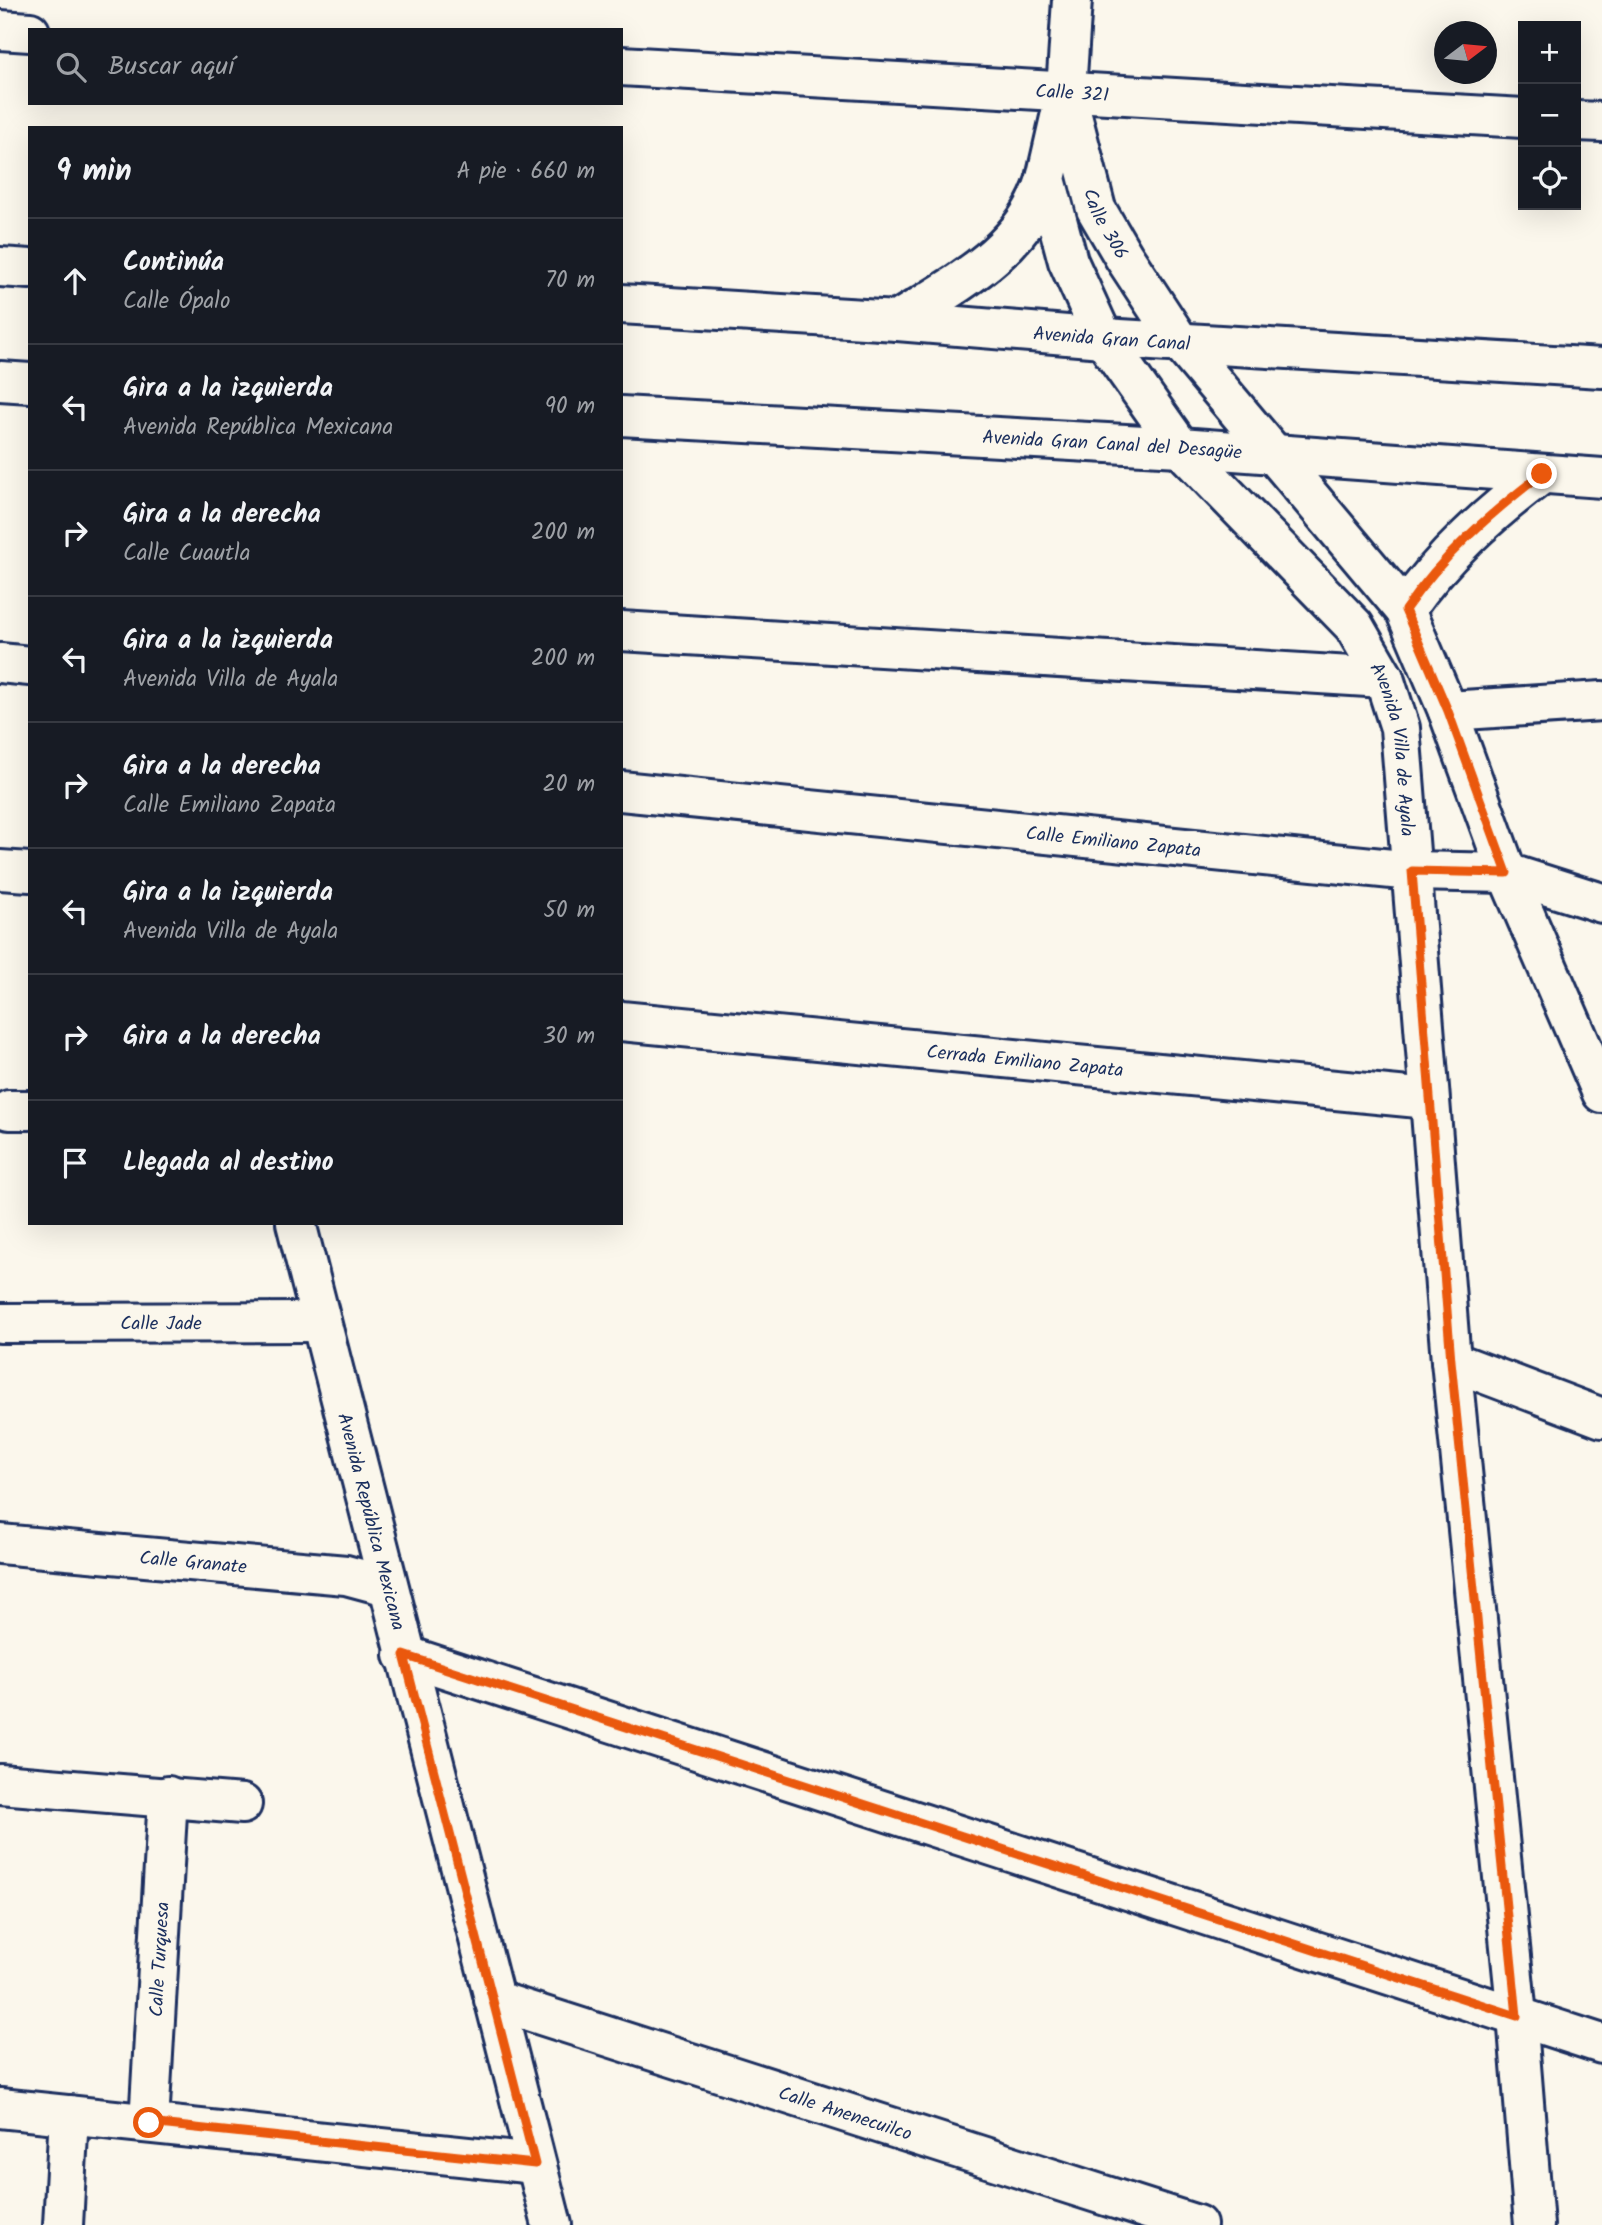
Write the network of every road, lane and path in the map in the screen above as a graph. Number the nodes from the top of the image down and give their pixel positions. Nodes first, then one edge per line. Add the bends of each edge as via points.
1 (1072, 0) edge
2 (0, 30) edge
3 (28, 32) edge
4 (623, 66) edge
5 (1066, 91) junction
6 (1518, 118) edge
7 (1581, 121) edge
8 (1602, 122) edge
9 (1046, 179) junction
10 (0, 267) edge
11 (28, 269) edge
12 (623, 304) edge
13 (897, 321) junction
14 (1102, 338) junction
15 (1180, 341) junction
16 (1602, 368) edge
17 (0, 381) edge
18 (28, 383) edge
19 (623, 416) edge
20 (1180, 447) junction
21 (1279, 457) junction
22 (1542, 474) junction
23 (1602, 478) edge
24 (1405, 610) junction
25 (623, 631) edge
26 (0, 663) edge
27 (28, 666) edge
28 (1384, 678) junction
29 (1602, 701) edge
30 (1448, 711) junction
31 (623, 791) edge
32 (0, 870) edge
33 (1412, 871) junction
34 (28, 872) edge
35 (1507, 873) junction
36 (1602, 903) edge
37 (623, 1021) edge
38 (1602, 1093) edge
39 (1429, 1099) junction
40 (297, 1225) edge
41 (321, 1322) junction
42 (0, 1323) edge
43 (1451, 1361) junction
44 (1602, 1418) edge
45 (0, 1544) edge
46 (387, 1586) junction
47 (404, 1655) junction
48 (0, 1784) edge
49 (168, 1796) junction
50 (242, 1804) dead end
51 (494, 2000) junction
52 (1517, 2016) junction
53 (1602, 2044) edge
54 (0, 2108) edge
55 (69, 2115) junction
56 (149, 2123) junction
57 (535, 2164) junction
58 (63, 2225) edge
59 (552, 2225) edge
60 (1197, 2225) edge
61 (1534, 2225) edge

1 - 5 street, Calle 306
2 - 3 street
4 - 5 street, Calle 321
5 - 6 street, Calle 321
5 - 9 street, Calle 306
5 - 15 street, Calle 306 via 1097,209
7 - 8 street
9 - 13 street via 1040,198 1017,234 981,269
9 - 14 street, Calle 306 via 1068,261
10 - 11 street
12 - 13 street, Avenida Gran Canal
13 - 14 street, Avenida Gran Canal
14 - 15 street, Avenida Gran Canal
14 - 20 street, Avenida Villa de Ayala
15 - 16 street, Avenida Gran Canal
15 - 21 street
17 - 18 street
19 - 20 street, Avenida Gran Canal del Desagüe
20 - 21 street, Avenida Gran Canal del Desagüe
20 - 28 street, Avenida Villa de Ayala via 1354,626
21 - 22 street, Avenida Gran Canal del Desagüe
21 - 24 street
22 - 23 street, Avenida Gran Canal del Desagüe
22 - 24 street via 1456,547 1430,573
24 - 30 street
25 - 28 street
26 - 27 street
28 - 33 street, Avenida Villa de Ayala via 1400,728
29 - 30 street
30 - 35 street
31 - 33 street, Calle Emiliano Zapata
32 - 34 street
33 - 35 street, Calle Emiliano Zapata
33 - 39 street, Avenida Villa de Ayala
35 - 36 street, Calle Emiliano Zapata
35 - 38 street
37 - 39 street, Cerrada Emiliano Zapata
39 - 43 street, Avenida Villa de Ayala
40 - 41 street, Avenida República Mexicana
41 - 42 street, Calle Jade
41 - 46 street, Avenida República Mexicana
43 - 44 street
43 - 52 street, Avenida Villa de Ayala
45 - 46 street, Calle Granate via 346,1574
46 - 47 street, Avenida República Mexicana
47 - 51 street, Avenida República Mexicana
47 - 52 street
48 - 49 street
49 - 50 street
49 - 56 street, Calle Turquesa
51 - 57 street, Avenida República Mexicana
51 - 60 street, Calle Anenecuilco
52 - 53 street
52 - 61 street, Avenida Villa de Ayala
54 - 55 street
55 - 56 street
55 - 58 street
56 - 57 street
57 - 59 street, Avenida República Mexicana

